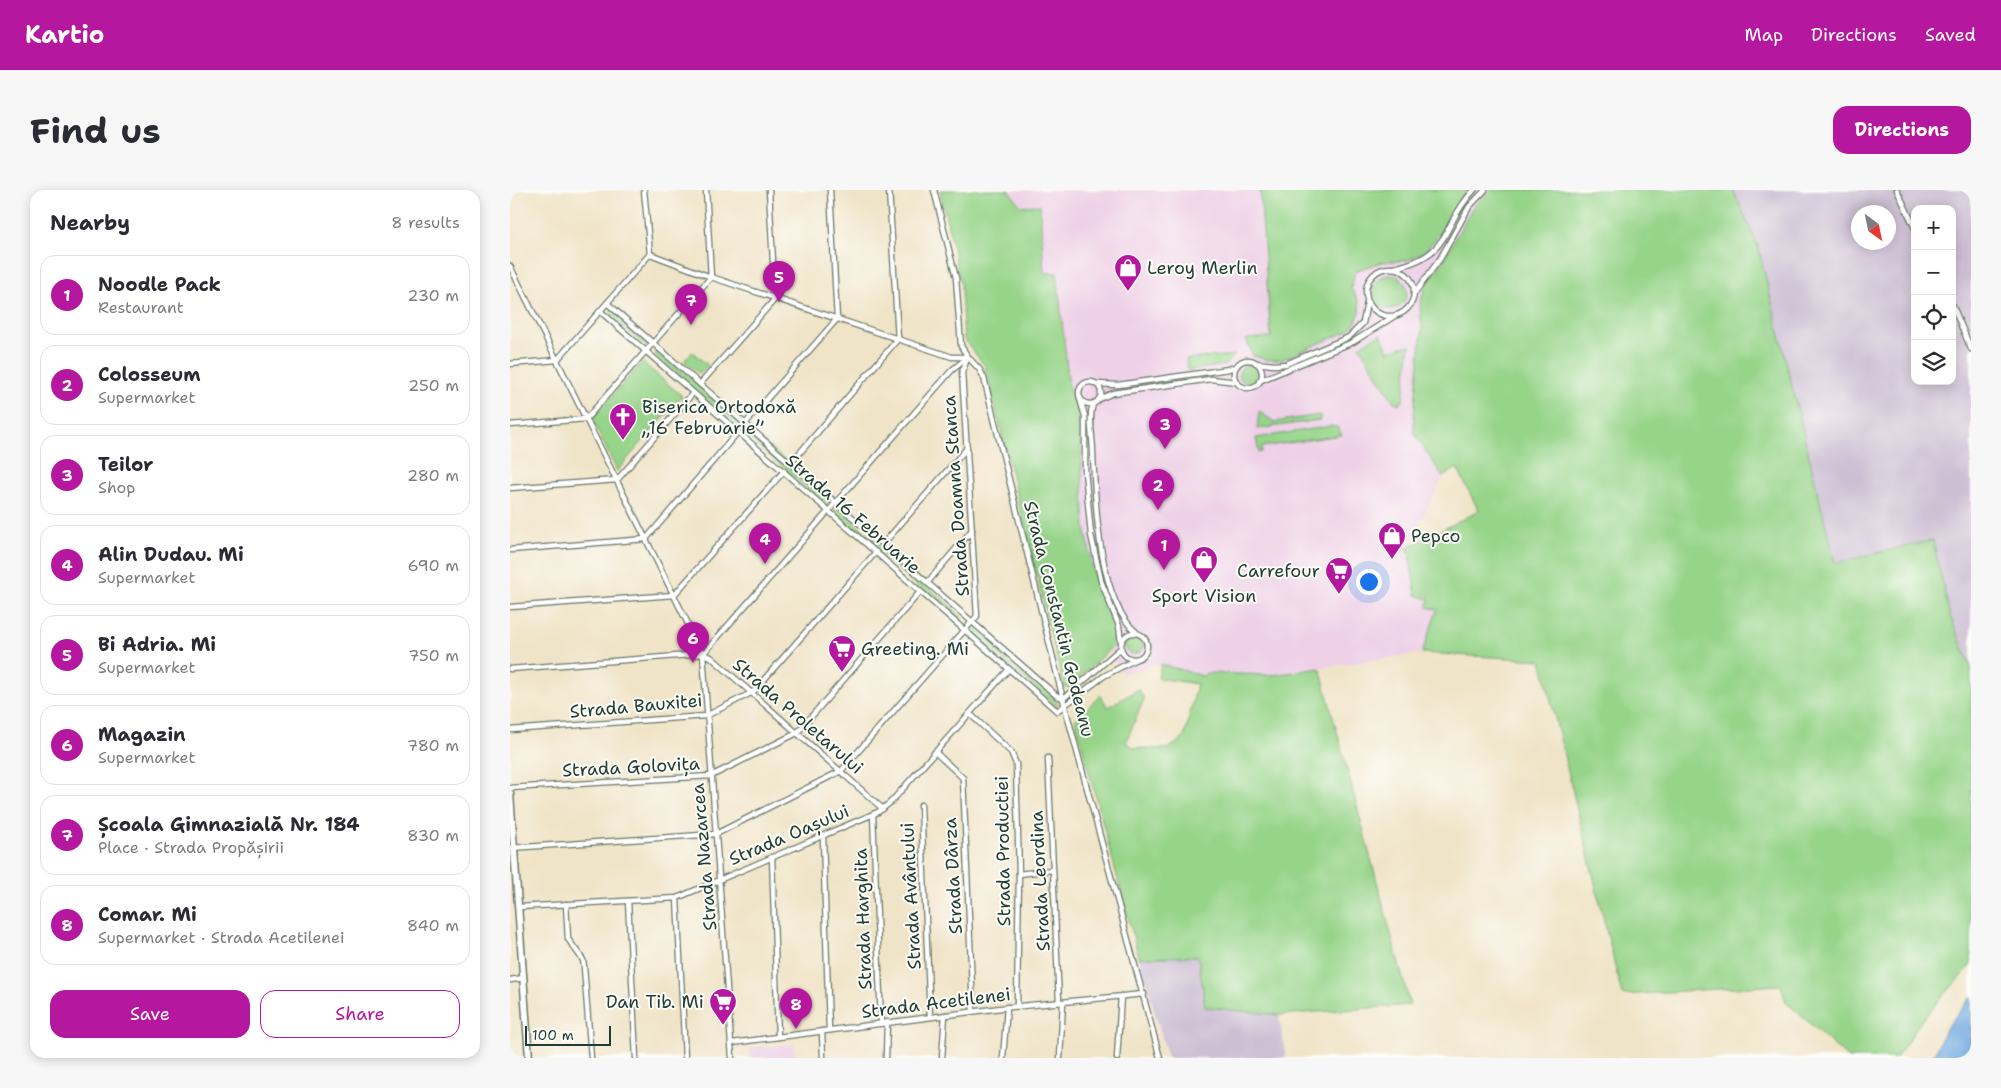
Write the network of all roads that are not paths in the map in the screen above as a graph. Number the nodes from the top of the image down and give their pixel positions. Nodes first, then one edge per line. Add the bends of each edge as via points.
1 (644, 190) edge
2 (706, 190) edge
3 (768, 190) edge
4 (830, 190) edge
5 (889, 190) edge
6 (934, 190) edge
7 (1474, 190) edge
8 (1484, 190) edge
9 (1897, 190) edge
10 (1911, 220) edge
11 (650, 254) junction
12 (510, 266) edge
13 (1392, 268) junction
14 (711, 277) junction
15 (1414, 295) junction
16 (775, 299) junction
17 (1368, 300) junction
18 (607, 303) junction
19 (600, 311) junction
20 (1956, 313) edge
21 (1396, 315) junction
22 (837, 319) junction
23 (898, 339) junction
24 (653, 343) junction
25 (1971, 349) edge
26 (646, 350) junction
27 (968, 357) junction
28 (557, 360) junction
29 (1256, 363) junction
30 (510, 364) edge
31 (1237, 366) junction
32 (1259, 381) junction
33 (1237, 382) junction
34 (700, 384) junction
35 (1096, 384) junction
36 (693, 392) junction
37 (1080, 399) junction
38 (1099, 399) junction
39 (1093, 404) junction
40 (586, 419) junction
41 (746, 424) junction
42 (510, 425) edge
43 (738, 432) junction
44 (967, 448) junction
45 (791, 463) junction
46 (784, 471) junction
47 (616, 480) junction
48 (510, 488) edge
49 (836, 503) junction
50 (829, 510) junction
51 (972, 530) junction
52 (646, 539) junction
53 (884, 544) junction
54 (510, 550) edge
55 (876, 552) junction
56 (927, 583) junction
57 (920, 592) junction
58 (674, 595) junction
59 (510, 607) edge
60 (973, 622) junction
61 (966, 630) junction
62 (1136, 632) junction
63 (1121, 642) junction
64 (1121, 648) junction
65 (704, 654) junction
66 (1136, 659) junction
67 (510, 669) edge
68 (1010, 669) junction
69 (753, 692) junction
70 (1064, 698) junction
71 (1065, 707) junction
72 (970, 714) junction
73 (706, 716) junction
74 (510, 730) edge
75 (797, 733) junction
76 (935, 752) junction
77 (1048, 758) dead end
78 (841, 771) junction
79 (711, 776) junction
80 (510, 788) edge
81 (510, 793) edge
82 (921, 805) dead end
83 (884, 809) junction
84 (873, 814) junction
85 (716, 834) junction
86 (823, 836) junction
87 (512, 848) edge
88 (772, 857) junction
89 (1052, 870) junction
90 (1020, 874) junction
91 (720, 879) junction
92 (677, 898) junction
93 (628, 901) junction
94 (566, 904) junction
95 (518, 907) junction
96 (524, 978) junction
97 (510, 980) edge
98 (1144, 994) junction
99 (1121, 996) junction
100 (1061, 1002) junction
101 (1017, 1006) junction
102 (1007, 1007) junction
103 (973, 1011) junction
104 (945, 1015) junction
105 (930, 1017) junction
106 (887, 1022) junction
107 (881, 1023) junction
108 (829, 1030) junction
109 (822, 1031) junction
110 (778, 1037) junction
111 (732, 1043) junction
112 (529, 1058) edge
113 (591, 1058) edge
114 (636, 1058) edge
115 (684, 1058) edge
116 (732, 1058) edge
117 (823, 1058) edge
118 (886, 1058) edge
119 (942, 1058) edge
120 (1003, 1058) edge
121 (1060, 1058) edge
122 (1117, 1058) edge
123 (1160, 1058) edge

1 - 11 street
2 - 14 street
3 - 16 street
4 - 22 street
5 - 23 street
6 - 27 street, Strada Constantin Godeanu via 956,278 961,346
7 - 13 street via 1434,251 1413,264
8 - 15 street via 1469,207 1440,259
9 - 10 street
11 - 14 street
11 - 18 street
12 - 28 street, Strada Proletarului
13 - 15 street via 1408,277
13 - 17 street via 1384,269 1371,278 1366,293
14 - 16 street
14 - 24 street
15 - 21 street via 1406,310
16 - 22 street
16 - 34 street
17 - 21 street via 1382,315
17 - 29 street via 1363,322 1349,337 1286,364
18 - 19 street
18 - 24 street, Strada 16 Februarie
19 - 26 street, Strada 16 Februarie
19 - 28 street
20 - 25 street
21 - 32 street via 1354,342
22 - 23 street
22 - 41 street
23 - 27 street via 952,357
23 - 45 street
24 - 26 street
24 - 34 street, Strada 16 Februarie
26 - 36 street, Strada 16 Februarie
26 - 40 street
27 - 44 street, Strada Doamna Stanca via 962,372
27 - 49 street via 952,370
27 - 70 street, Strada Constantin Godeanu via 984,378
28 - 30 street
28 - 40 street, Strada Proletarului
29 - 31 street via 1248,360
29 - 32 street via 1261,370
31 - 33 street via 1234,374
31 - 35 street via 1118,385
32 - 33 street via 1247,387
33 - 38 street via 1211,379 1113,393
34 - 41 street, Strada 16 Februarie
35 - 37 street via 1082,385
35 - 38 street via 1101,393
36 - 43 street, Strada 16 Februarie
36 - 47 street
37 - 39 street via 1086,404
37 - 63 street via 1085,416 1091,535 1101,581 1119,626
38 - 39 street
39 - 62 street via 1094,488 1105,565 1119,609
40 - 42 street
40 - 47 street, Strada Proletarului
41 - 45 street, Strada 16 Februarie
43 - 46 street, Strada 16 Februarie
43 - 52 street
44 - 51 street, Strada Doamna Stanca
44 - 53 street
45 - 49 street, Strada 16 Februarie
46 - 50 street, Strada 16 Februarie
46 - 58 street
47 - 48 street
47 - 52 street, Strada Proletarului
49 - 50 street
49 - 53 street, Strada 16 Februarie
50 - 55 street, Strada 16 Februarie
50 - 65 street
51 - 56 street
51 - 60 street, Strada Doamna Stanca via 977,612
52 - 54 street
52 - 58 street, Strada Proletarului
53 - 56 street, Strada 16 Februarie
55 - 57 street, Strada 16 Februarie
55 - 69 street, Strada Bauxitei
56 - 60 street, Strada 16 Februarie
57 - 61 street, Strada 16 Februarie
57 - 75 street, Strada Golovița
58 - 59 street
58 - 65 street, Strada Proletarului
60 - 61 street, Strada Doamna Stanca
60 - 70 street, Strada 16 Februarie via 1057,696
61 - 68 street, Strada 16 Februarie
61 - 78 street, Strada Doamna Stanca
62 - 63 street via 1125,636
62 - 66 street via 1145,638 1147,644 1144,654
63 - 64 street
64 - 66 street via 1125,655
64 - 70 street
65 - 67 street
65 - 69 street, Strada Proletarului
65 - 73 street, Strada Nazarcea
66 - 71 street via 1104,676
68 - 71 street, Strada 16 Februarie via 1058,711
68 - 72 street, Strada Oașului
69 - 73 street, Strada Bauxitei
69 - 75 street, Strada Proletarului
70 - 71 street, Strada Constantin Godeanu
71 - 98 street, Strada Constantin Godeanu
72 - 76 street, Strada Oașului
72 - 90 street, Strada Productiei via 1014,758
73 - 74 street, Strada Bauxitei
73 - 79 street, Strada Nazarcea
75 - 78 street, Strada Proletarului
75 - 79 street, Strada Golovița
76 - 83 street, Strada Oașului
76 - 103 street, Strada Dârza via 963,778
77 - 89 street, Strada Leordina
78 - 83 street, Strada Proletarului
78 - 85 street
79 - 80 street, Strada Golovița
79 - 85 street, Strada Nazarcea
81 - 87 street
82 - 105 street, Strada Avântului
83 - 84 street, Strada Oașului
84 - 86 street, Strada Oașului
84 - 107 street, Strada Harghita
85 - 87 street
85 - 91 street, Strada Nazarcea
86 - 88 street, Strada Oașului
86 - 108 street
87 - 95 street
88 - 91 street, Strada Oașului
88 - 110 street
89 - 90 street
89 - 100 street, Strada Leordina
90 - 101 street, Strada Productiei
91 - 92 street, Strada Oașului
91 - 111 street, Strada Nazarcea
92 - 93 street, Strada Oașului
92 - 115 street
93 - 94 street, Strada Oașului
93 - 114 street
94 - 95 street, Strada Oașului
94 - 113 street via 568,939 583,960
95 - 96 street
96 - 97 street
96 - 112 street
98 - 99 street, Strada Acetilenei
98 - 123 street, Strada Constantin Godeanu
99 - 100 street, Strada Acetilenei
99 - 122 street
100 - 101 street, Strada Acetilenei
100 - 121 street, Strada Leordina
101 - 102 street, Strada Acetilenei
102 - 103 street, Strada Acetilenei
102 - 120 street
103 - 104 street, Strada Acetilenei
104 - 105 street, Strada Acetilenei
104 - 119 street
105 - 106 street, Strada Acetilenei
106 - 107 street, Strada Acetilenei
106 - 118 street
107 - 108 street, Strada Acetilenei
108 - 109 street, Strada Acetilenei
109 - 110 street, Strada Acetilenei
109 - 117 street
110 - 111 street, Strada Acetilenei
111 - 116 street, Strada Nazarcea

